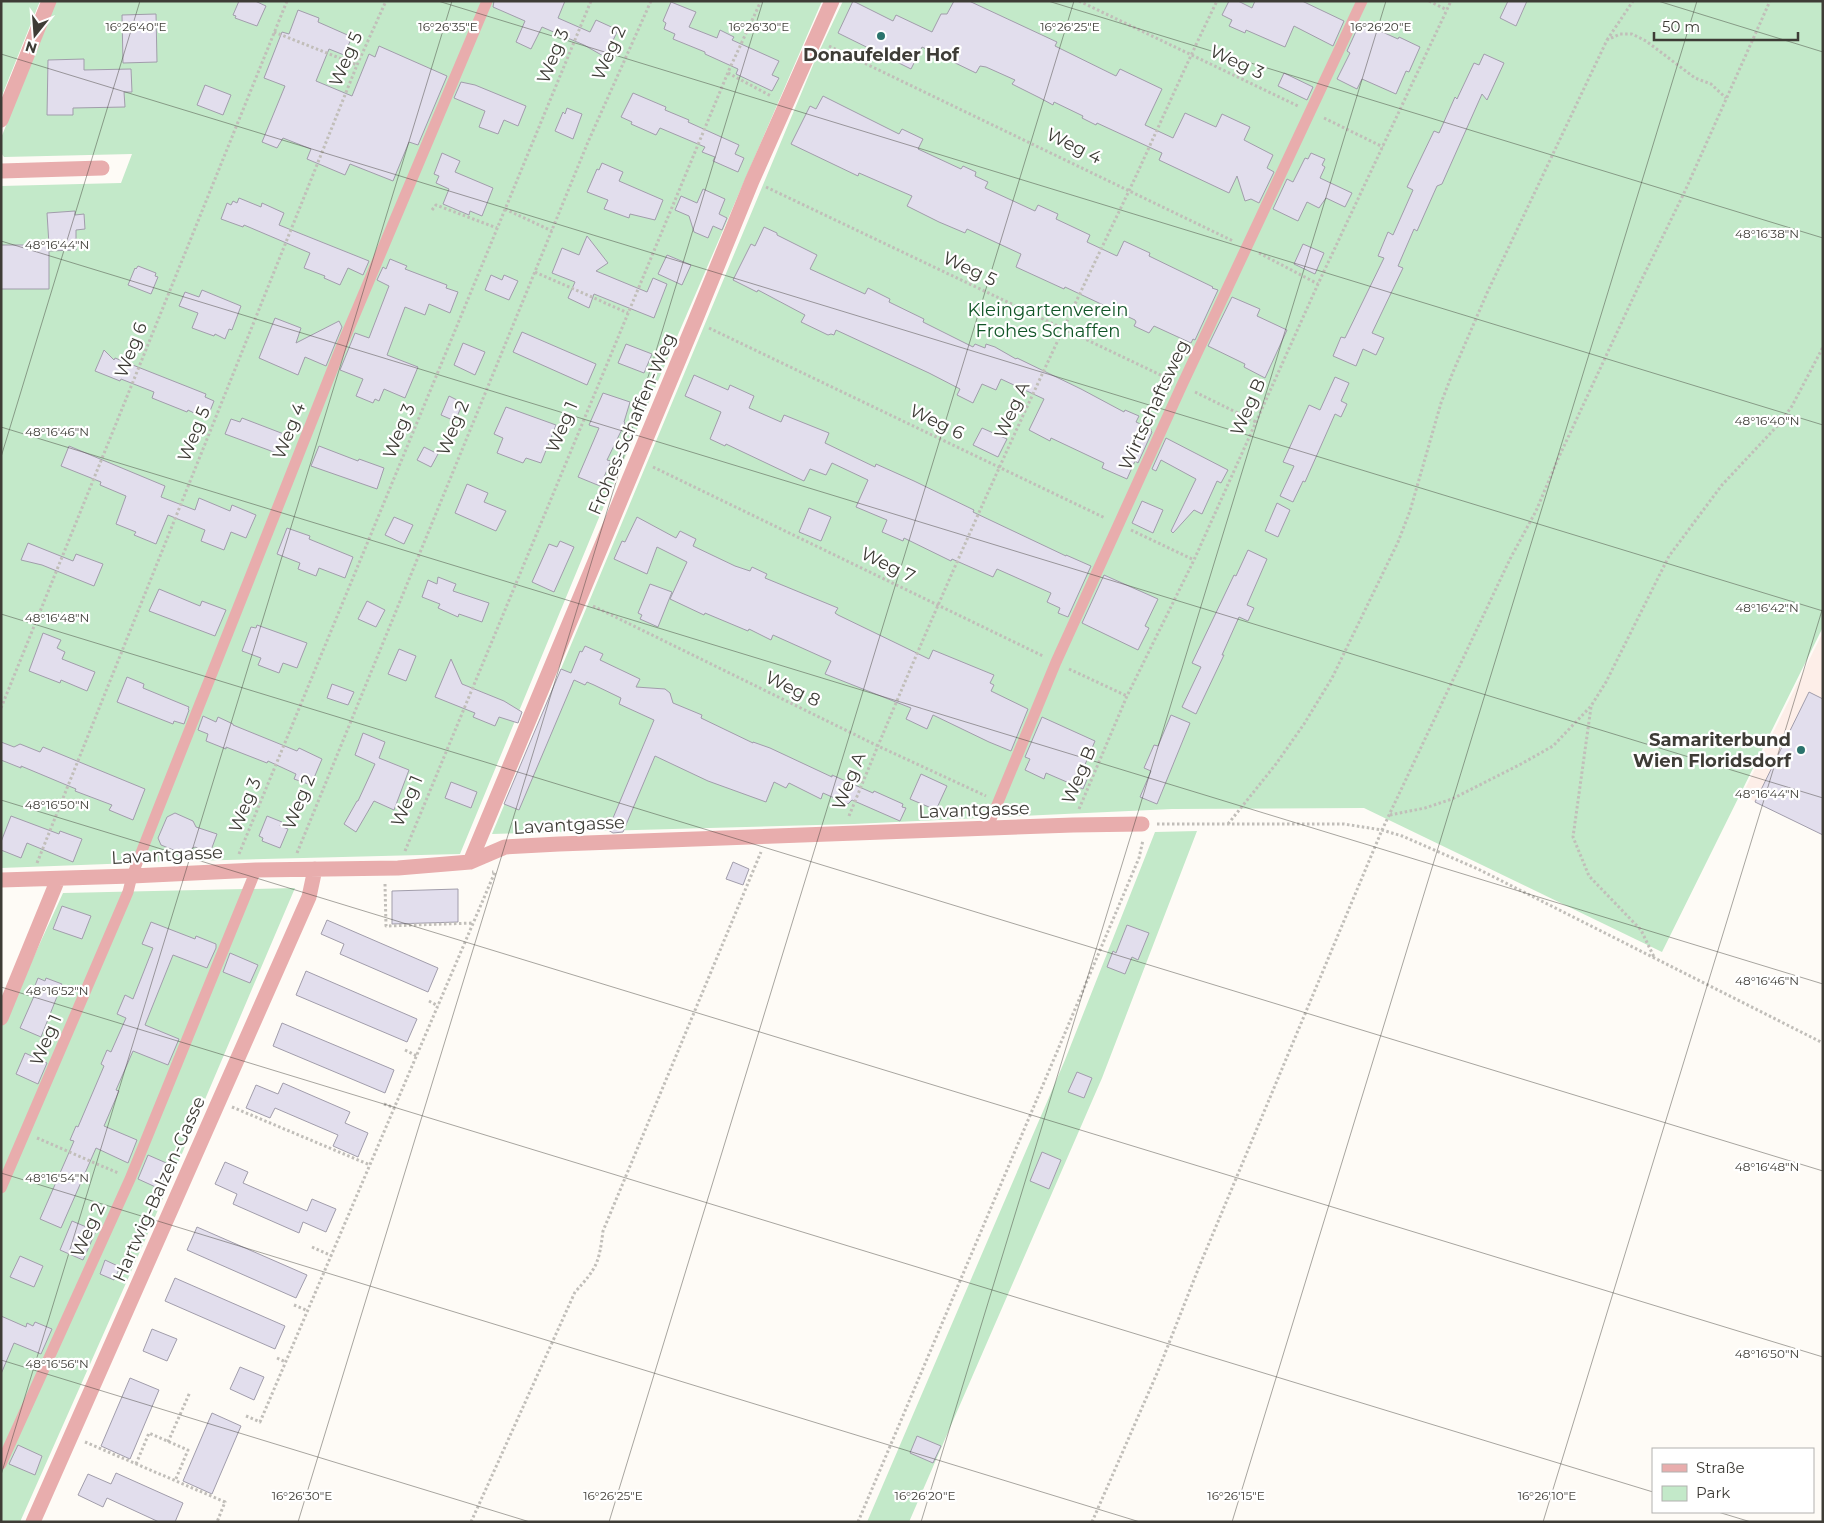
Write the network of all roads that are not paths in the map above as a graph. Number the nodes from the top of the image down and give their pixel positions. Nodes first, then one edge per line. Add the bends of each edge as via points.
1 (49, 1) edge
2 (487, 1) edge
3 (832, 1) edge
4 (1362, 1) edge
5 (1, 120) edge
6 (102, 168) dead end
7 (1, 171) edge
8 (1142, 824) road end
9 (987, 829) junction
10 (472, 861) junction
11 (315, 869) junction
12 (256, 870) junction
13 (132, 876) junction
14 (58, 879) junction
15 (1, 880) edge
16 (1, 1018) edge
17 (1, 1188) edge
18 (1, 1464) edge
19 (33, 1522) edge

1 - 5 street
2 - 13 lane, Weg 4 via 342,345
3 - 10 street, Frohes-Schaffen-Weg via 752,181
4 - 9 lane, Wirtschaftsweg via 1118,525 1056,662
6 - 7 street
8 - 9 street, Lavantgasse
9 - 10 street, Lavantgasse via 505,847
10 - 11 street, Lavantgasse via 392,868
11 - 12 street, Lavantgasse
11 - 19 street, Hartwig-Balzen-Gasse via 309,897
12 - 13 street, Lavantgasse
12 - 18 lane, Weg 2 via 130,1179
13 - 14 street, Lavantgasse
13 - 17 lane, Weg 1 via 128,892
14 - 15 street, Lavantgasse
14 - 16 street

